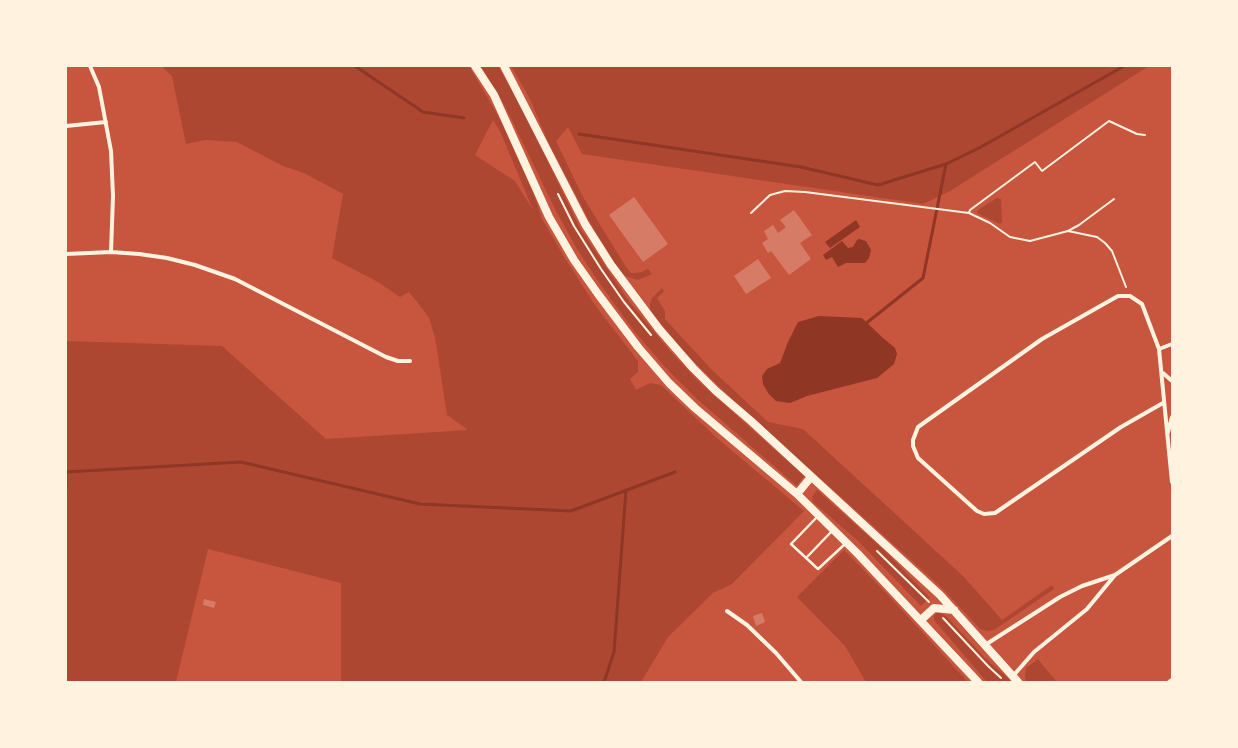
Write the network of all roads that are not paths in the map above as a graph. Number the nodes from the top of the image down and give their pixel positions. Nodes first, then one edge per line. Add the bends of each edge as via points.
1 (90, 66) edge
2 (475, 66) edge
3 (504, 66) edge
4 (106, 122) junction
5 (66, 126) edge
6 (111, 252) junction
7 (66, 254) edge
8 (1172, 344) edge
9 (1159, 349) junction
10 (410, 361) dead end
11 (1162, 373) junction
12 (1172, 381) edge
13 (1164, 403) junction
14 (1172, 417) edge
15 (1167, 436) junction
16 (811, 477) junction
17 (1172, 482) edge
18 (797, 494) junction
19 (818, 515) junction
20 (834, 530) junction
21 (1172, 536) edge
22 (846, 542) junction
23 (806, 558) junction
24 (1115, 575) junction
25 (954, 610) junction
26 (727, 611) dead end
27 (921, 620) junction
28 (985, 645) junction
29 (1015, 679) edge
30 (1172, 680) edge
31 (801, 682) edge
32 (978, 682) edge
33 (1169, 682) edge

1 - 4 street via 99,87
2 - 18 main road via 497,101 549,217 598,294 669,383
3 - 16 main road via 585,224 625,284 693,368
4 - 5 street
4 - 6 street via 113,184
6 - 7 street
6 - 10 street via 167,258 219,273 386,357
8 - 9 street
9 - 11 street
9 - 13 street via 1142,304 1130,296 1118,296 1042,339 918,427 913,446 918,458 977,511 984,514 995,513 1122,427
11 - 12 street
11 - 13 street
13 - 15 street
14 - 15 street
15 - 17 street
16 - 18 main road
16 - 25 main road
18 - 19 main road
19 - 20 main road
19 - 23 lane via 791,544
20 - 22 main road
20 - 23 lane
21 - 24 street
22 - 23 lane via 818,570
22 - 27 main road
24 - 28 street via 1082,586 1060,597
24 - 29 street via 1087,609 1034,652
25 - 27 main road via 934,608
25 - 28 main road
26 - 31 street via 747,625
27 - 32 main road
28 - 29 main road
30 - 33 street

